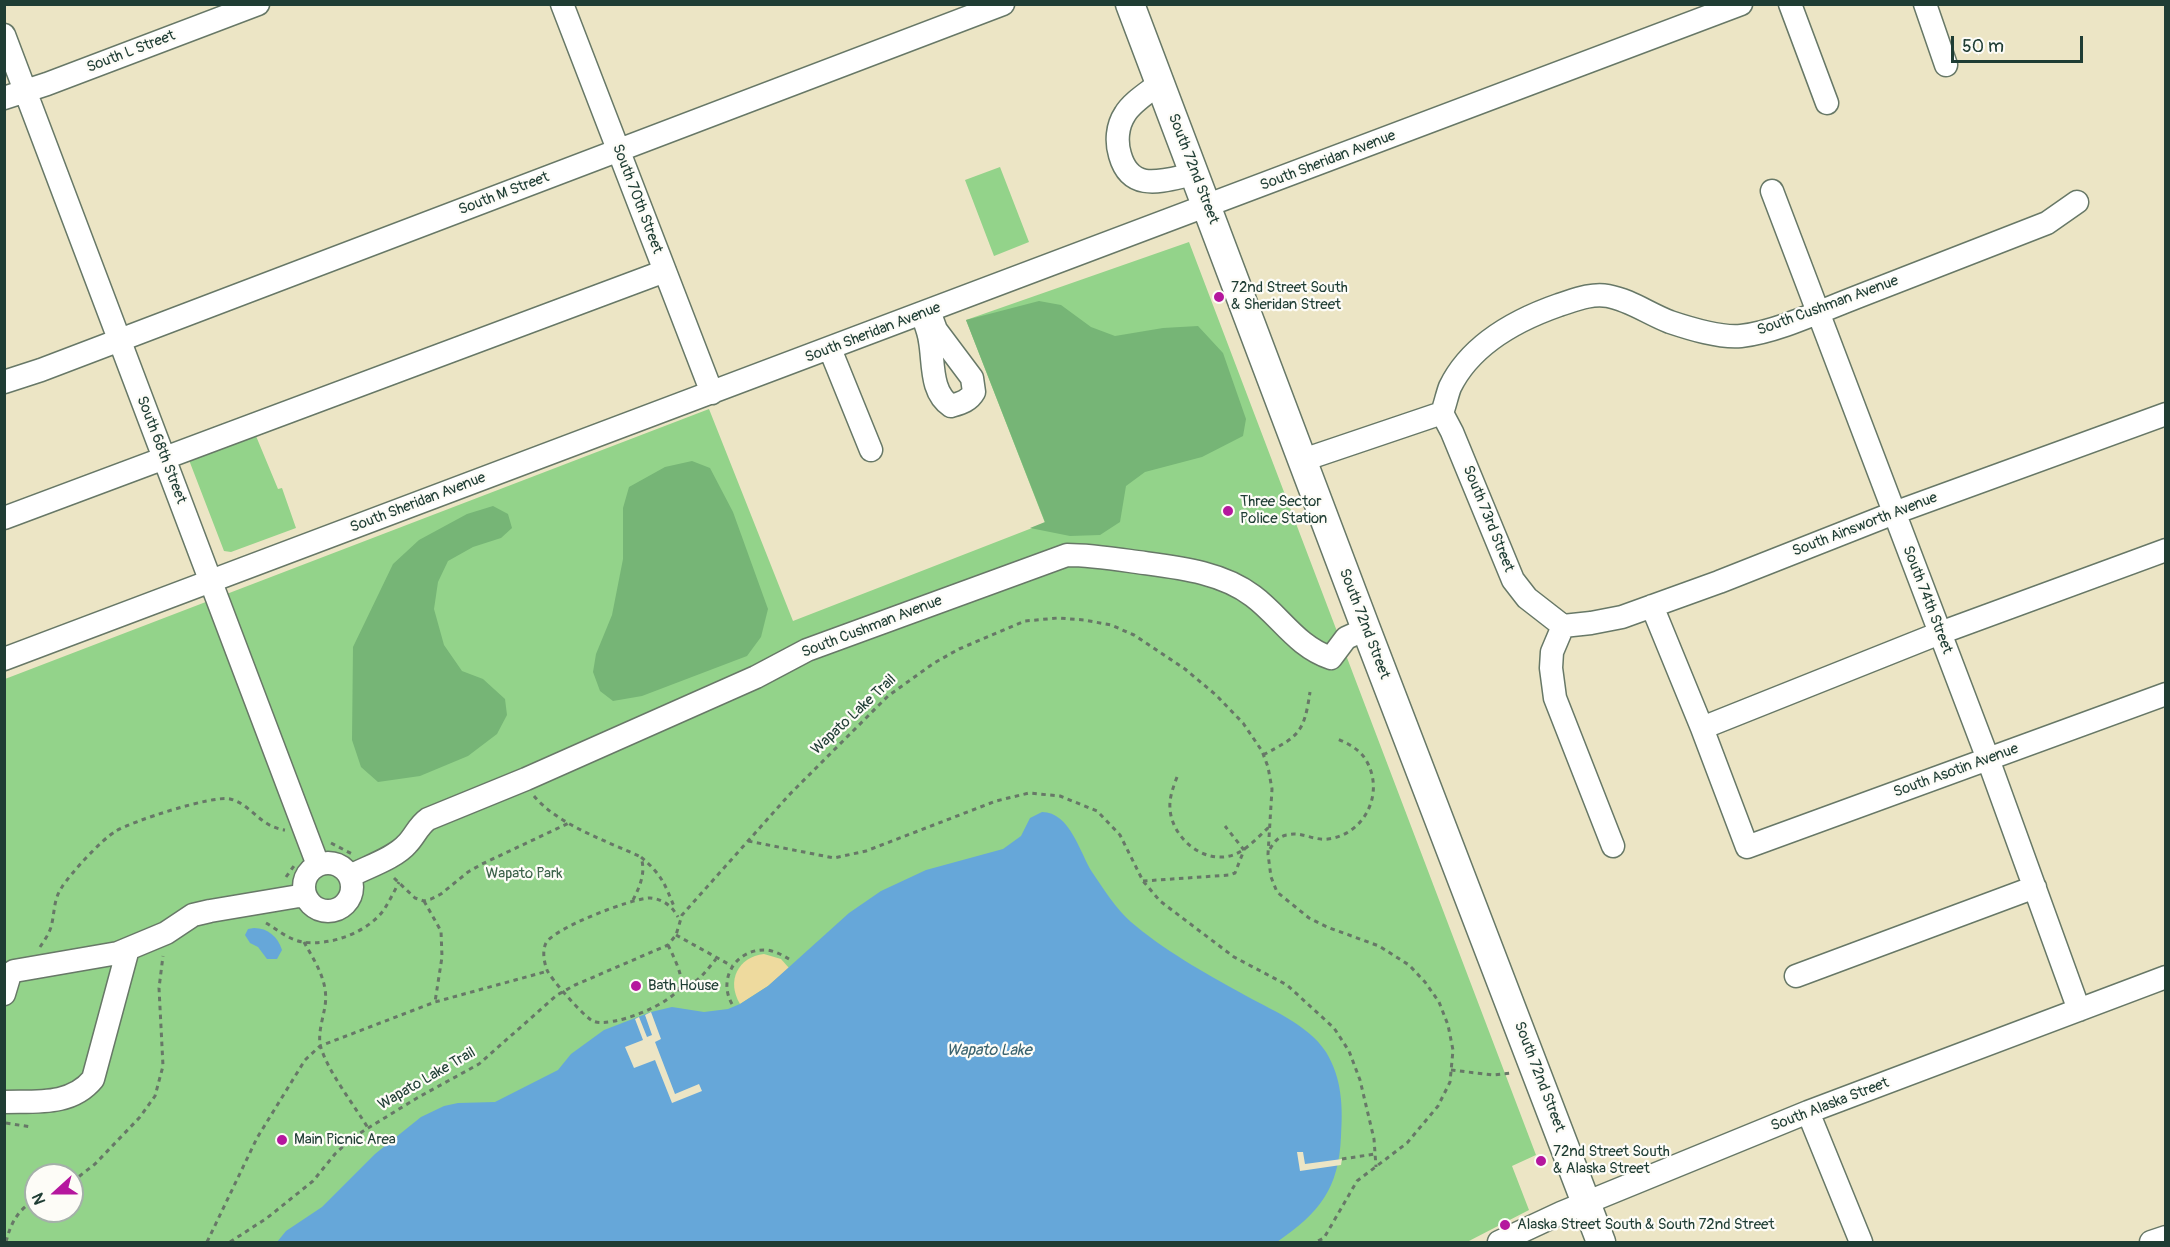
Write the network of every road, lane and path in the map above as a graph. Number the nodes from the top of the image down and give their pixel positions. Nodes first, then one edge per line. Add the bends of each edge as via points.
1 (258, 4) edge
2 (562, 4) edge
3 (1003, 4) edge
4 (1130, 4) edge
5 (1741, 4) edge
6 (1790, 4) edge
7 (1925, 4) edge
8 (1702, 11) edge
9 (4, 35) edge
10 (1947, 65) dead end
11 (1160, 83) junction
12 (15, 94) edge
13 (1827, 103) dead end
14 (618, 150) junction
15 (1194, 174) junction
16 (1772, 191) dead end
17 (2077, 202) dead end
18 (1207, 207) junction
19 (665, 271) junction
20 (1819, 312) junction
21 (119, 340) junction
22 (830, 349) junction
23 (4, 382) edge
24 (712, 393) junction
25 (1442, 413) junction
26 (2166, 414) edge
27 (871, 450) dead end
28 (164, 457) junction
29 (1303, 460) junction
30 (1894, 513) junction
31 (4, 518) edge
32 (2166, 550) edge
33 (211, 581) junction
34 (1652, 606) junction
35 (1563, 626) junction
36 (1366, 628) junction
37 (1940, 633) junction
38 (4, 659) edge
39 (1310, 692) dead end
40 (2166, 694) edge
41 (1702, 728) junction
42 (1335, 738) dead end
43 (1263, 754) junction
44 (1988, 759) junction
45 (1177, 777) dead end
46 (526, 779) junction
47 (569, 823) junction
48 (1225, 826) dead end
49 (1270, 826) junction
50 (288, 830) dead end
51 (748, 841) junction
52 (1613, 846) dead end
53 (1244, 850) junction
54 (1268, 854) junction
55 (641, 857) junction
56 (384, 859) junction
57 (318, 865) junction
58 (350, 876) junction
59 (1143, 881) junction
60 (2035, 887) junction
61 (305, 895) junction
62 (633, 900) junction
63 (424, 901) junction
64 (676, 914) junction
65 (679, 919) junction
66 (166, 933) junction
67 (676, 935) junction
68 (304, 942) dead end
69 (668, 945) junction
70 (128, 949) junction
71 (717, 958) junction
72 (789, 959) dead end
73 (732, 966) junction
74 (26, 968) junction
75 (548, 971) junction
76 (1796, 976) dead end
77 (2166, 977) edge
78 (680, 988) junction
79 (564, 991) junction
80 (4, 994) edge
81 (435, 1002) junction
82 (732, 1004) dead end
83 (2079, 1010) junction
84 (320, 1046) junction
85 (1451, 1070) junction
86 (1515, 1072) dead end
87 (4, 1102) edge
88 (1808, 1112) junction
89 (4, 1123) edge
90 (31, 1127) dead end
91 (368, 1128) junction
92 (1375, 1154) junction
93 (1342, 1159) dead end
94 (1376, 1167) junction
95 (84, 1173) edge
96 (1587, 1202) junction
97 (24, 1207) edge
98 (2166, 1237) edge
99 (1324, 1238) junction
100 (6, 1242) edge
101 (207, 1242) edge
102 (230, 1242) edge
103 (1316, 1242) edge
104 (1321, 1242) edge
105 (1499, 1242) edge
106 (1601, 1242) edge
107 (1861, 1242) edge
108 (2151, 1242) edge

1 - 12 street, South L Street
2 - 14 street, South 70th Street
3 - 14 street, South M Street
4 - 11 main road, South 72nd Street
5 - 8 street, South Sheridan Avenue
6 - 13 street
7 - 10 street
8 - 18 street, South Sheridan Avenue
9 - 12 street, South 68th Street
11 - 15 main road, South 72nd Street
11 - 15 street via 1125,113 1117,139 1122,164 1130,175 1149,182
12 - 21 street, South 68th Street
14 - 19 street, South 70th Street
14 - 21 street, South M Street
15 - 18 main road, South 72nd Street
16 - 20 street, South 74th Street
17 - 20 street, South Cushman Avenue via 2047,223
18 - 22 street, South Sheridan Avenue
18 - 29 main road, South 72nd Street
19 - 24 street, South 70th Street
19 - 28 street
20 - 25 street, South Cushman Avenue via 1740,336 1670,322 1606,296 1582,298 1494,336 1462,369 1450,388
20 - 30 street, South 74th Street
21 - 23 street, South M Street
21 - 28 street, South 68th Street
22 - 24 street, South Sheridan Avenue
22 - 27 street
24 - 33 street, South Sheridan Avenue
25 - 29 street
25 - 35 street, South 73rd Street via 1513,580 1527,598
26 - 30 street, South Ainsworth Avenue
28 - 31 street
28 - 33 street, South 68th Street
29 - 36 main road, South 72nd Street
30 - 34 street, South Ainsworth Avenue
30 - 37 street, South 74th Street
32 - 37 street
33 - 38 street, South Sheridan Avenue
33 - 57 street, South 68th Street
34 - 35 street, South Ainsworth Avenue via 1622,617
34 - 41 street
35 - 52 street via 1552,652 1555,698
36 - 46 street, South Cushman Avenue via 1346,638 1331,658 1302,642 1252,595 1214,577 1185,569 1067,555 807,650 756,677
36 - 96 main road, South 72nd Street
37 - 41 street
37 - 44 street, South 74th Street
39 - 43 path via 1300,730 1288,742
40 - 44 street, South Asotin Avenue
41 - 44 street, South Asotin Avenue via 1747,848
42 - 54 path via 1353,746 1370,768 1374,793 1367,813 1353,830 1336,838 1293,834 1281,837
43 - 49 path, Wapato Lake Trail via 1272,789
43 - 51 path, Wapato Lake Trail via 1255,738 1216,695 1134,635 1084,620 1025,621 951,654 888,696
44 - 60 street, South 74th Street
45 - 53 path via 1170,808 1182,837 1206,856 1232,856
46 - 47 path via 539,802
46 - 56 street, South Cushman Avenue via 428,819 407,844
47 - 55 path
47 - 63 path via 482,864 441,894
48 - 53 path
49 - 53 path
49 - 54 path, Wapato Lake Trail
50 - 74 path via 272,828 230,799 214,798 115,831 62,887 55,900 51,927
51 - 59 path via 834,858 866,851 996,801 1029,793 1060,796 1097,811 1120,835
51 - 65 path, Wapato Lake Trail
53 - 59 path via 1235,873 1230,875
54 - 85 path, Wapato Lake Trail via 1273,884 1283,898 1309,918 1389,950 1425,982 1448,1025 1453,1050
55 - 62 path via 643,875
55 - 64 path via 663,879
56 - 58 street, South Cushman Avenue
56 - 63 path via 393,876 415,898
57 - 58 street via 332,863
57 - 61 street via 307,876
58 - 61 street via 350,898 339,909 317,909
59 - 92 path via 1160,901 1234,957 1287,985 1334,1028 1349,1051 1360,1080
60 - 76 street
60 - 83 street, South 74th Street
61 - 66 street via 210,910 193,915
62 - 64 path via 659,899
62 - 75 path via 552,936 544,946
63 - 81 path via 441,931 442,957
64 - 65 path
65 - 67 path, Wapato Lake Trail
66 - 70 street
66 - 95 path via 159,988 163,1052 159,1086 149,1107
67 - 69 path, Wapato Lake Trail
67 - 71 path
68 - 84 path via 326,987
69 - 78 path via 681,978
69 - 79 path, Wapato Lake Trail
70 - 74 street
70 - 87 street via 93,1079 84,1089 56,1100
71 - 73 path
71 - 78 path via 689,987
72 - 73 path via 760,950
73 - 82 path via 726,985
74 - 80 street via 10,974
75 - 79 path
75 - 81 path
77 - 83 street, South Alaska Street
78 - 79 path via 669,1000 611,1022 593,1021 585,1016
79 - 91 path, Wapato Lake Trail via 479,1064
81 - 84 path
83 - 88 street, South Alaska Street
84 - 91 path
84 - 101 path via 304,1060 257,1138
85 - 86 path via 1493,1075
85 - 94 path, Wapato Lake Trail via 1443,1097 1424,1124
88 - 96 street, South Alaska Street
88 - 107 street
89 - 90 path
91 - 102 path, Wapato Lake Trail via 335,1154 313,1181
92 - 93 path
92 - 94 path
94 - 99 path, Wapato Lake Trail via 1357,1181
96 - 105 street, South Alaska Street
96 - 106 main road, South 72nd Street
97 - 100 path via 15,1215
98 - 108 street
99 - 103 path
99 - 104 path, Wapato Lake Trail

